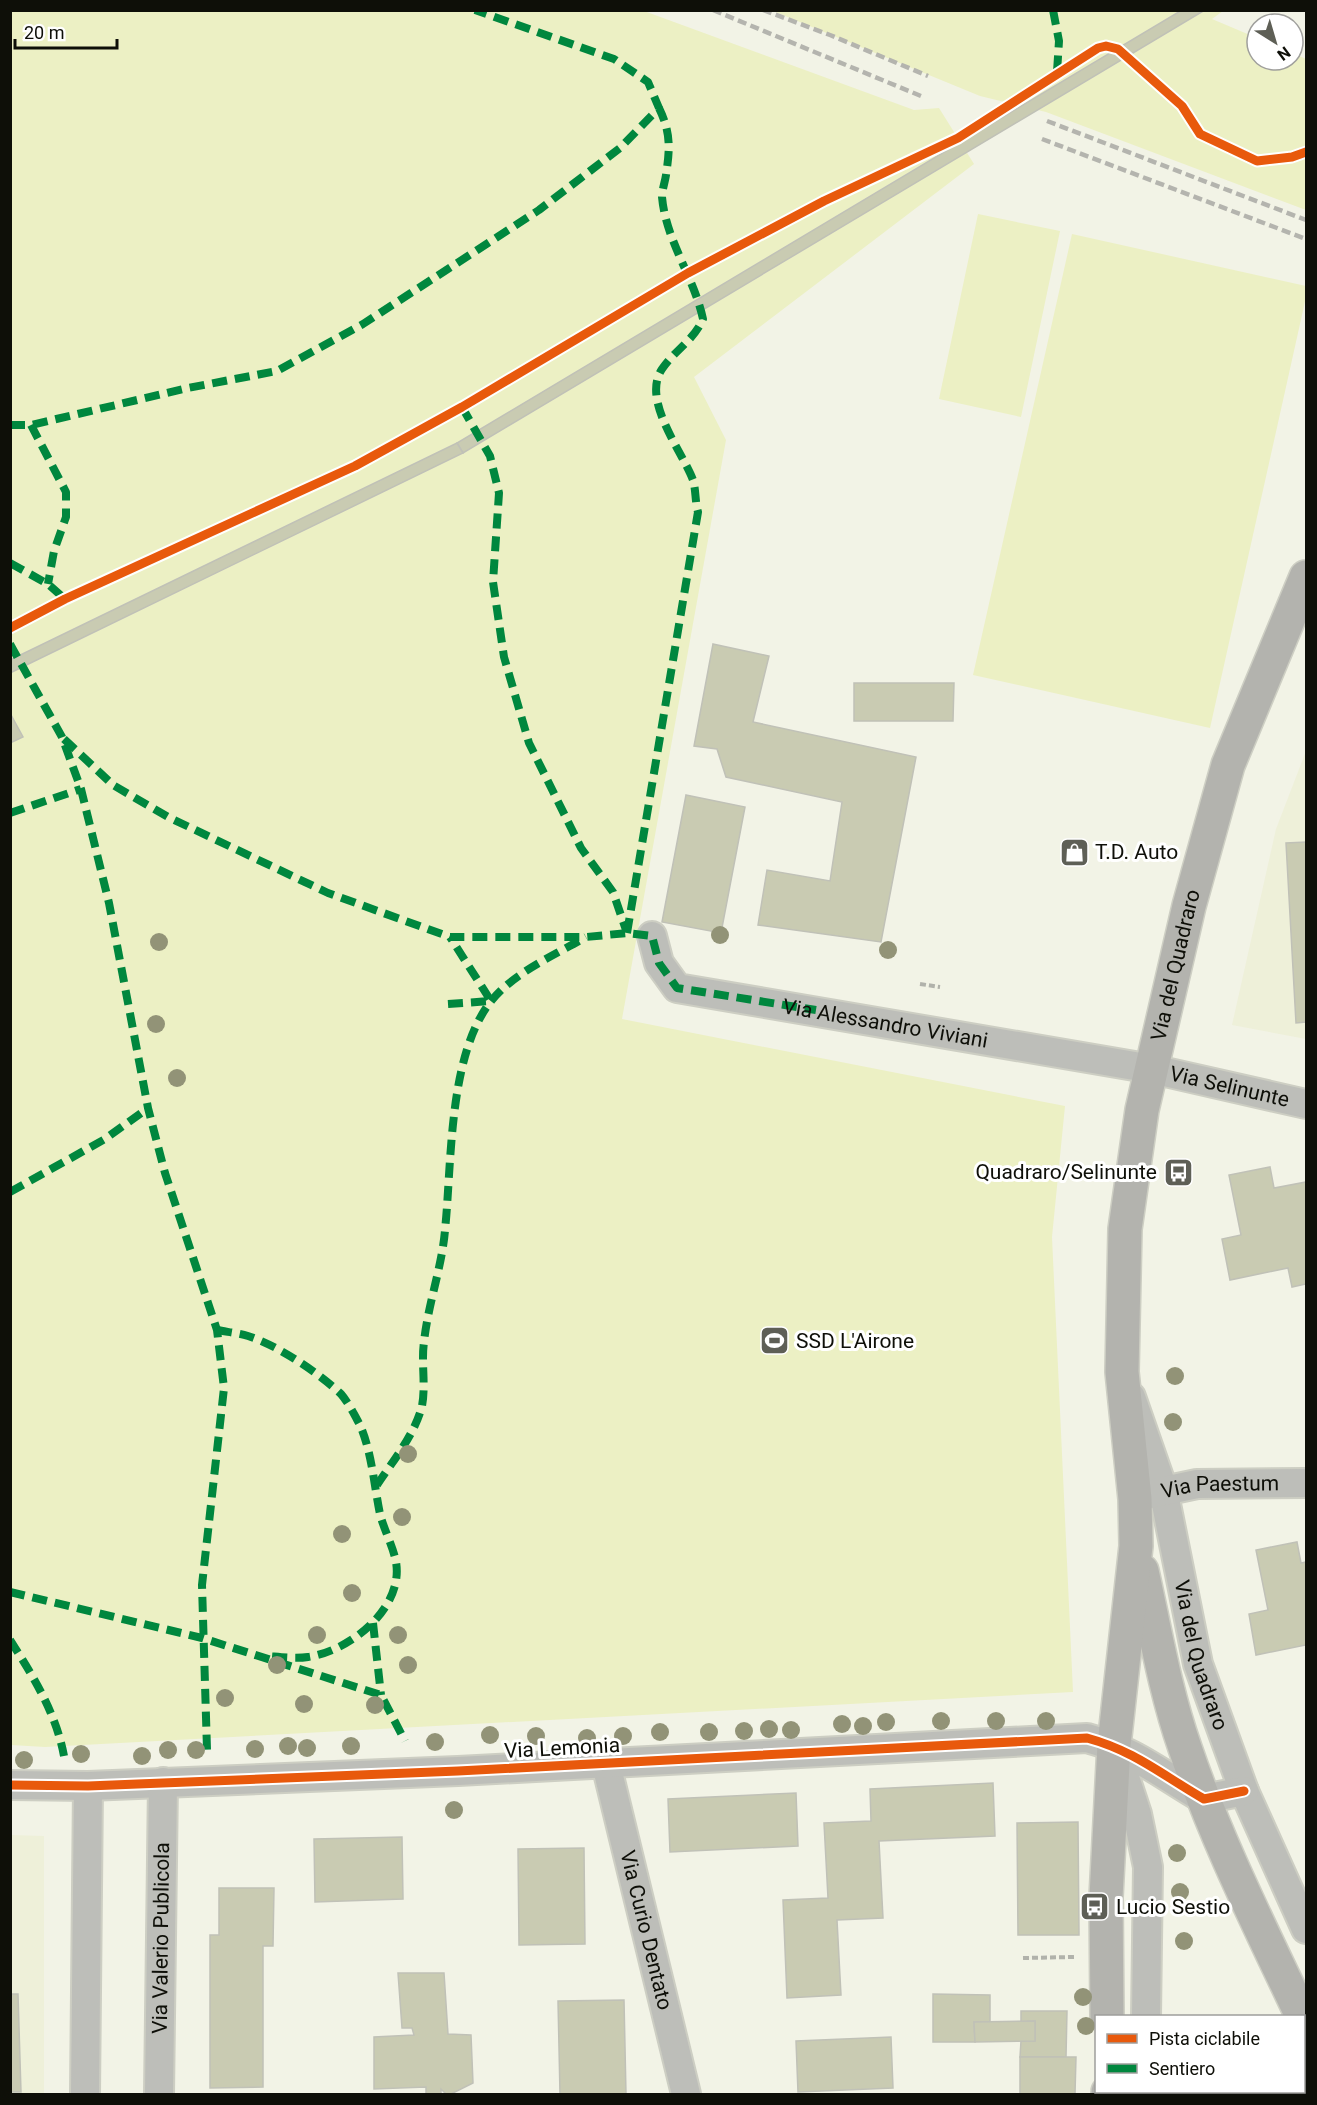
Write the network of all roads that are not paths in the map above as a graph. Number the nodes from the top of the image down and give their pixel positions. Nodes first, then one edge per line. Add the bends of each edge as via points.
1 (1306, 576) edge
2 (652, 936) dead end
3 (1152, 1069) junction
4 (1306, 1104) edge
5 (1306, 1483) edge
6 (1149, 1494) junction
7 (1136, 1545) junction
8 (1114, 1745) junction
9 (606, 1764) junction
10 (163, 1782) junction
11 (10, 1785) edge
12 (88, 1786) junction
13 (1244, 1791) junction
14 (1204, 1798) junction
15 (1306, 1929) edge
16 (1107, 2015) edge
17 (1146, 2015) edge
18 (1302, 2015) edge
19 (85, 2094) edge
20 (159, 2094) edge
21 (686, 2094) edge

1 - 3 main road, Via del Quadraro via 1225,774 1189,906
2 - 3 street, Via Alessandro Viviani via 659,963 677,988
3 - 4 street, Via Selinunte
3 - 6 main road, Via del Quadraro via 1142,1110 1125,1229 1122,1372
5 - 6 street, Via Paestum via 1197,1484
6 - 7 main road, Via del Quadraro
6 - 13 street, Via del Quadraro via 1198,1664
7 - 8 main road, Via del Quadraro
7 - 14 main road, Via del Quadraro via 1168,1689
8 - 9 street, Via Lemonia via 1087,1738
8 - 14 street
8 - 16 main road, Via del Quadraro via 1106,1897
8 - 17 street via 1137,1814 1148,1867
9 - 10 street, Via Lemonia
9 - 21 street, Via Curio Dentato
10 - 12 street, Via Lemonia
10 - 20 street, Via Valerio Publicola
11 - 12 street, Via Lemonia
12 - 19 street
13 - 14 street
13 - 15 street, Via del Quadraro
14 - 18 main road, Via del Quadraro

